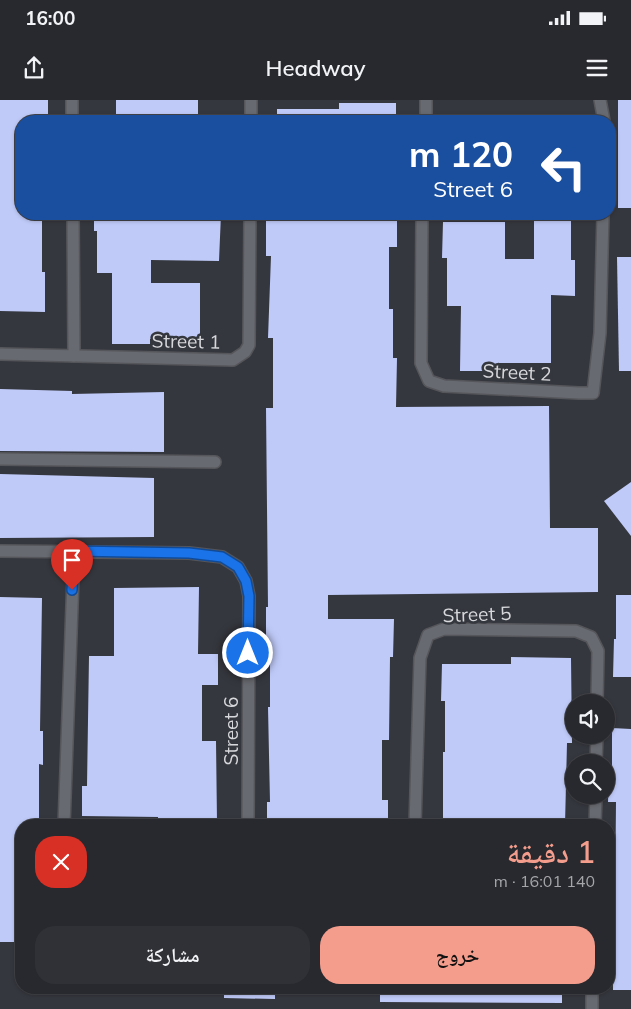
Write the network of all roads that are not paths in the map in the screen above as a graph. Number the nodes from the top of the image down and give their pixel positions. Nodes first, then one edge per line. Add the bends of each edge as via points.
1 (72, 100) edge
2 (251, 100) edge
3 (426, 100) edge
4 (600, 100) edge
5 (72, 115) edge
6 (250, 115) edge
7 (426, 115) edge
8 (603, 115) edge
9 (73, 220) edge
10 (250, 220) edge
11 (422, 220) edge
12 (603, 220) edge
13 (0, 354) edge
14 (74, 356) junction
15 (0, 459) edge
16 (215, 462) dead end
17 (0, 551) edge
18 (74, 551) junction
19 (597, 694) edge
20 (596, 804) edge
21 (64, 819) edge
22 (248, 819) edge
23 (415, 819) edge
24 (595, 819) edge
25 (592, 994) edge
26 (592, 1009) edge

1 - 5 street
2 - 6 street
3 - 7 street
4 - 8 street
9 - 14 street
10 - 14 street, Street 1 via 249,345 245,352 232,360
11 - 12 street, Street 2 via 421,363 429,381 444,386 579,393 593,393 600,333
13 - 14 street, Street 1
15 - 16 street
17 - 18 street, Street 6
18 - 21 street
18 - 22 street, Street 6 via 189,553 222,557 238,567 246,581 249,596
19 - 23 street, Street 5 via 598,652 591,637 576,631 444,629 428,635 420,658
20 - 24 street
25 - 26 street

